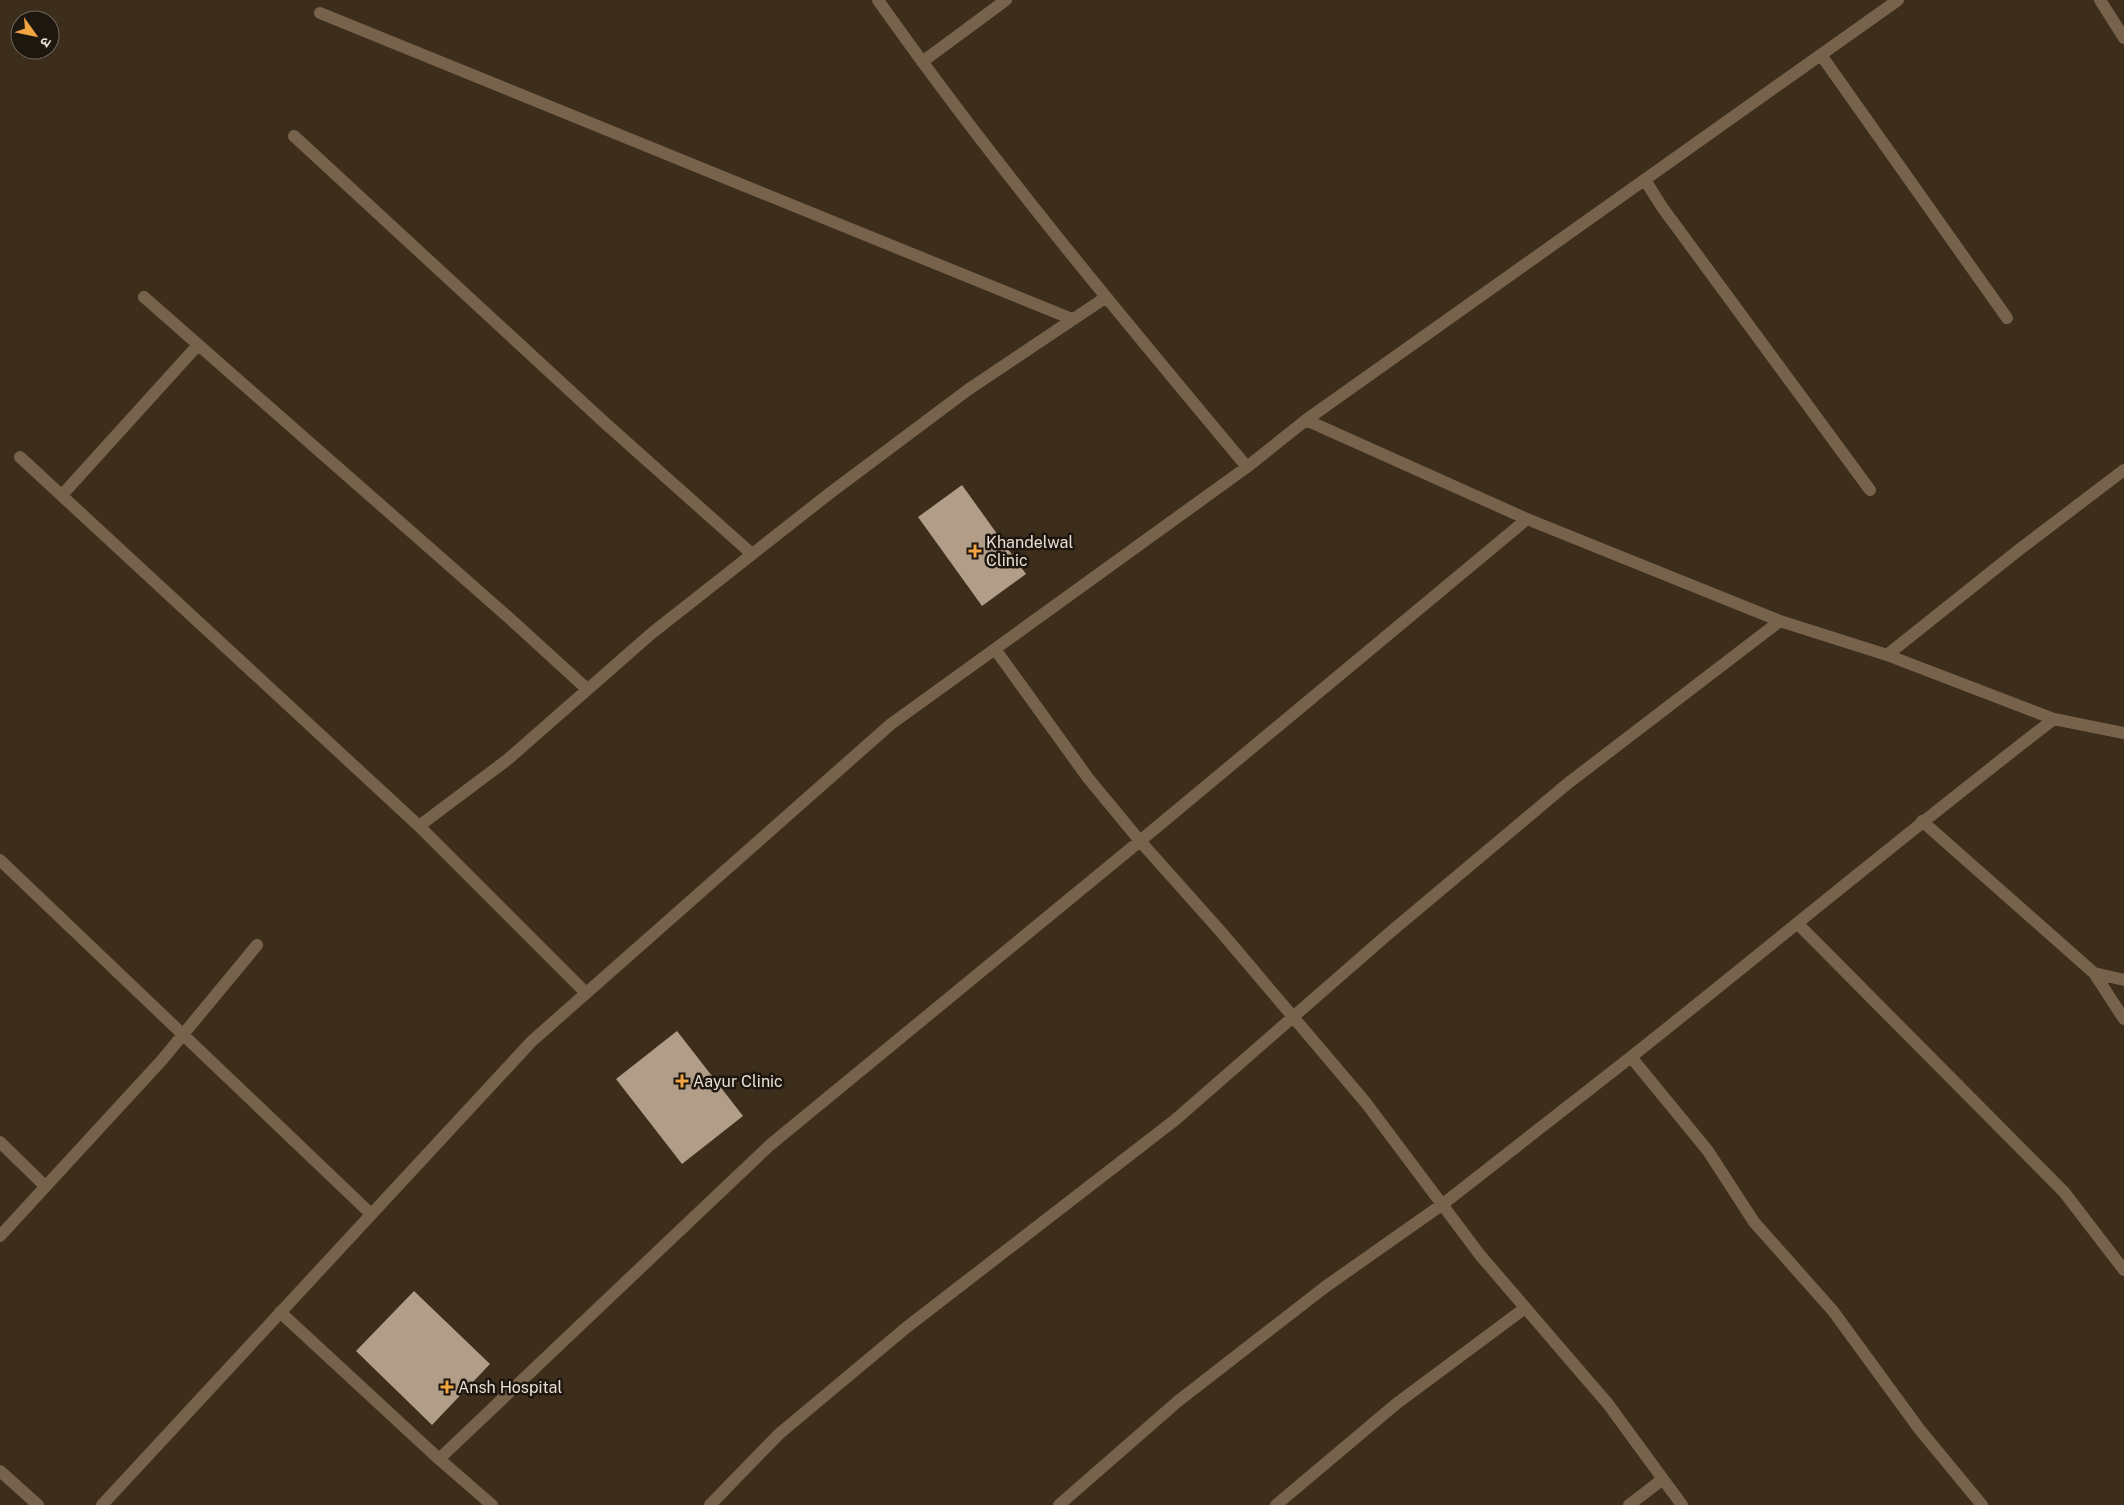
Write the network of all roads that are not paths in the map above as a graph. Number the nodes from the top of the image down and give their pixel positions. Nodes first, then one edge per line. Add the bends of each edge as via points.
1 (878, 0) edge
2 (1006, 0) edge
3 (1898, 0) edge
4 (2100, 0) edge
5 (320, 13) dead end
6 (2124, 38) edge
7 (1821, 55) junction
8 (922, 62) junction
9 (294, 136) dead end
10 (1645, 180) junction
11 (144, 297) dead end
12 (1105, 298) junction
13 (2006, 318) dead end
14 (1072, 319) junction
15 (198, 345) junction
16 (1306, 420) junction
17 (20, 457) dead end
18 (1247, 467) junction
19 (2124, 470) edge
20 (1870, 490) dead end
21 (62, 495) junction
22 (1527, 519) junction
23 (752, 554) junction
24 (1780, 621) junction
25 (995, 649) junction
26 (1887, 655) junction
27 (587, 689) junction
28 (2054, 718) junction
29 (2124, 733) edge
30 (1922, 822) junction
31 (419, 826) junction
32 (1140, 841) junction
33 (0, 860) edge
34 (1798, 924) junction
35 (257, 945) dead end
36 (2094, 974) junction
37 (2124, 980) edge
38 (586, 993) junction
39 (1293, 1017) junction
40 (2124, 1018) edge
41 (184, 1033) junction
42 (1631, 1057) junction
43 (0, 1142) edge
44 (45, 1186) junction
45 (1443, 1204) junction
46 (371, 1214) junction
47 (0, 1236) edge
48 (2124, 1270) edge
49 (1525, 1308) junction
50 (280, 1312) junction
51 (439, 1460) junction
52 (0, 1471) edge
53 (1663, 1479) junction
54 (38, 1505) edge
55 (102, 1505) edge
56 (492, 1505) edge
57 (710, 1505) edge
58 (1059, 1505) edge
59 (1276, 1505) edge
60 (1630, 1505) edge
61 (1682, 1505) edge
62 (1982, 1505) edge

1 - 8 street
2 - 8 street
3 - 7 street
4 - 6 street
5 - 14 street
7 - 10 street
7 - 13 street
8 - 12 street
9 - 23 street
10 - 16 street
10 - 20 street
11 - 15 street
12 - 14 street
12 - 18 street
14 - 23 street via 969,389
15 - 21 street
15 - 27 street
16 - 18 street
16 - 22 street
17 - 21 street
18 - 25 street
19 - 26 street
21 - 31 street
22 - 24 street
22 - 32 street
23 - 27 street
24 - 26 street
24 - 39 street via 1567,784
25 - 32 street via 1088,778
25 - 38 street via 891,724
26 - 28 street
27 - 31 street via 507,760
28 - 29 street
28 - 30 street
30 - 34 street
30 - 36 street
31 - 38 street
32 - 39 street
32 - 51 street via 770,1146
33 - 41 street
34 - 42 street
34 - 48 street via 2064,1192
35 - 41 street
36 - 37 street
36 - 40 street
38 - 46 street via 532,1041
39 - 45 street via 1366,1103
39 - 57 street via 1175,1120 892,1340 779,1434
41 - 44 street
41 - 46 street
42 - 45 street
42 - 62 street via 1708,1151 1754,1222 1834,1311 1920,1430
43 - 44 street
44 - 47 street
45 - 49 street via 1480,1255
45 - 58 street via 1326,1287 1177,1402
46 - 50 street
49 - 53 street via 1608,1404
49 - 59 street via 1396,1404
50 - 51 street
50 - 55 street
51 - 56 street
52 - 54 street
53 - 60 street
53 - 61 street

